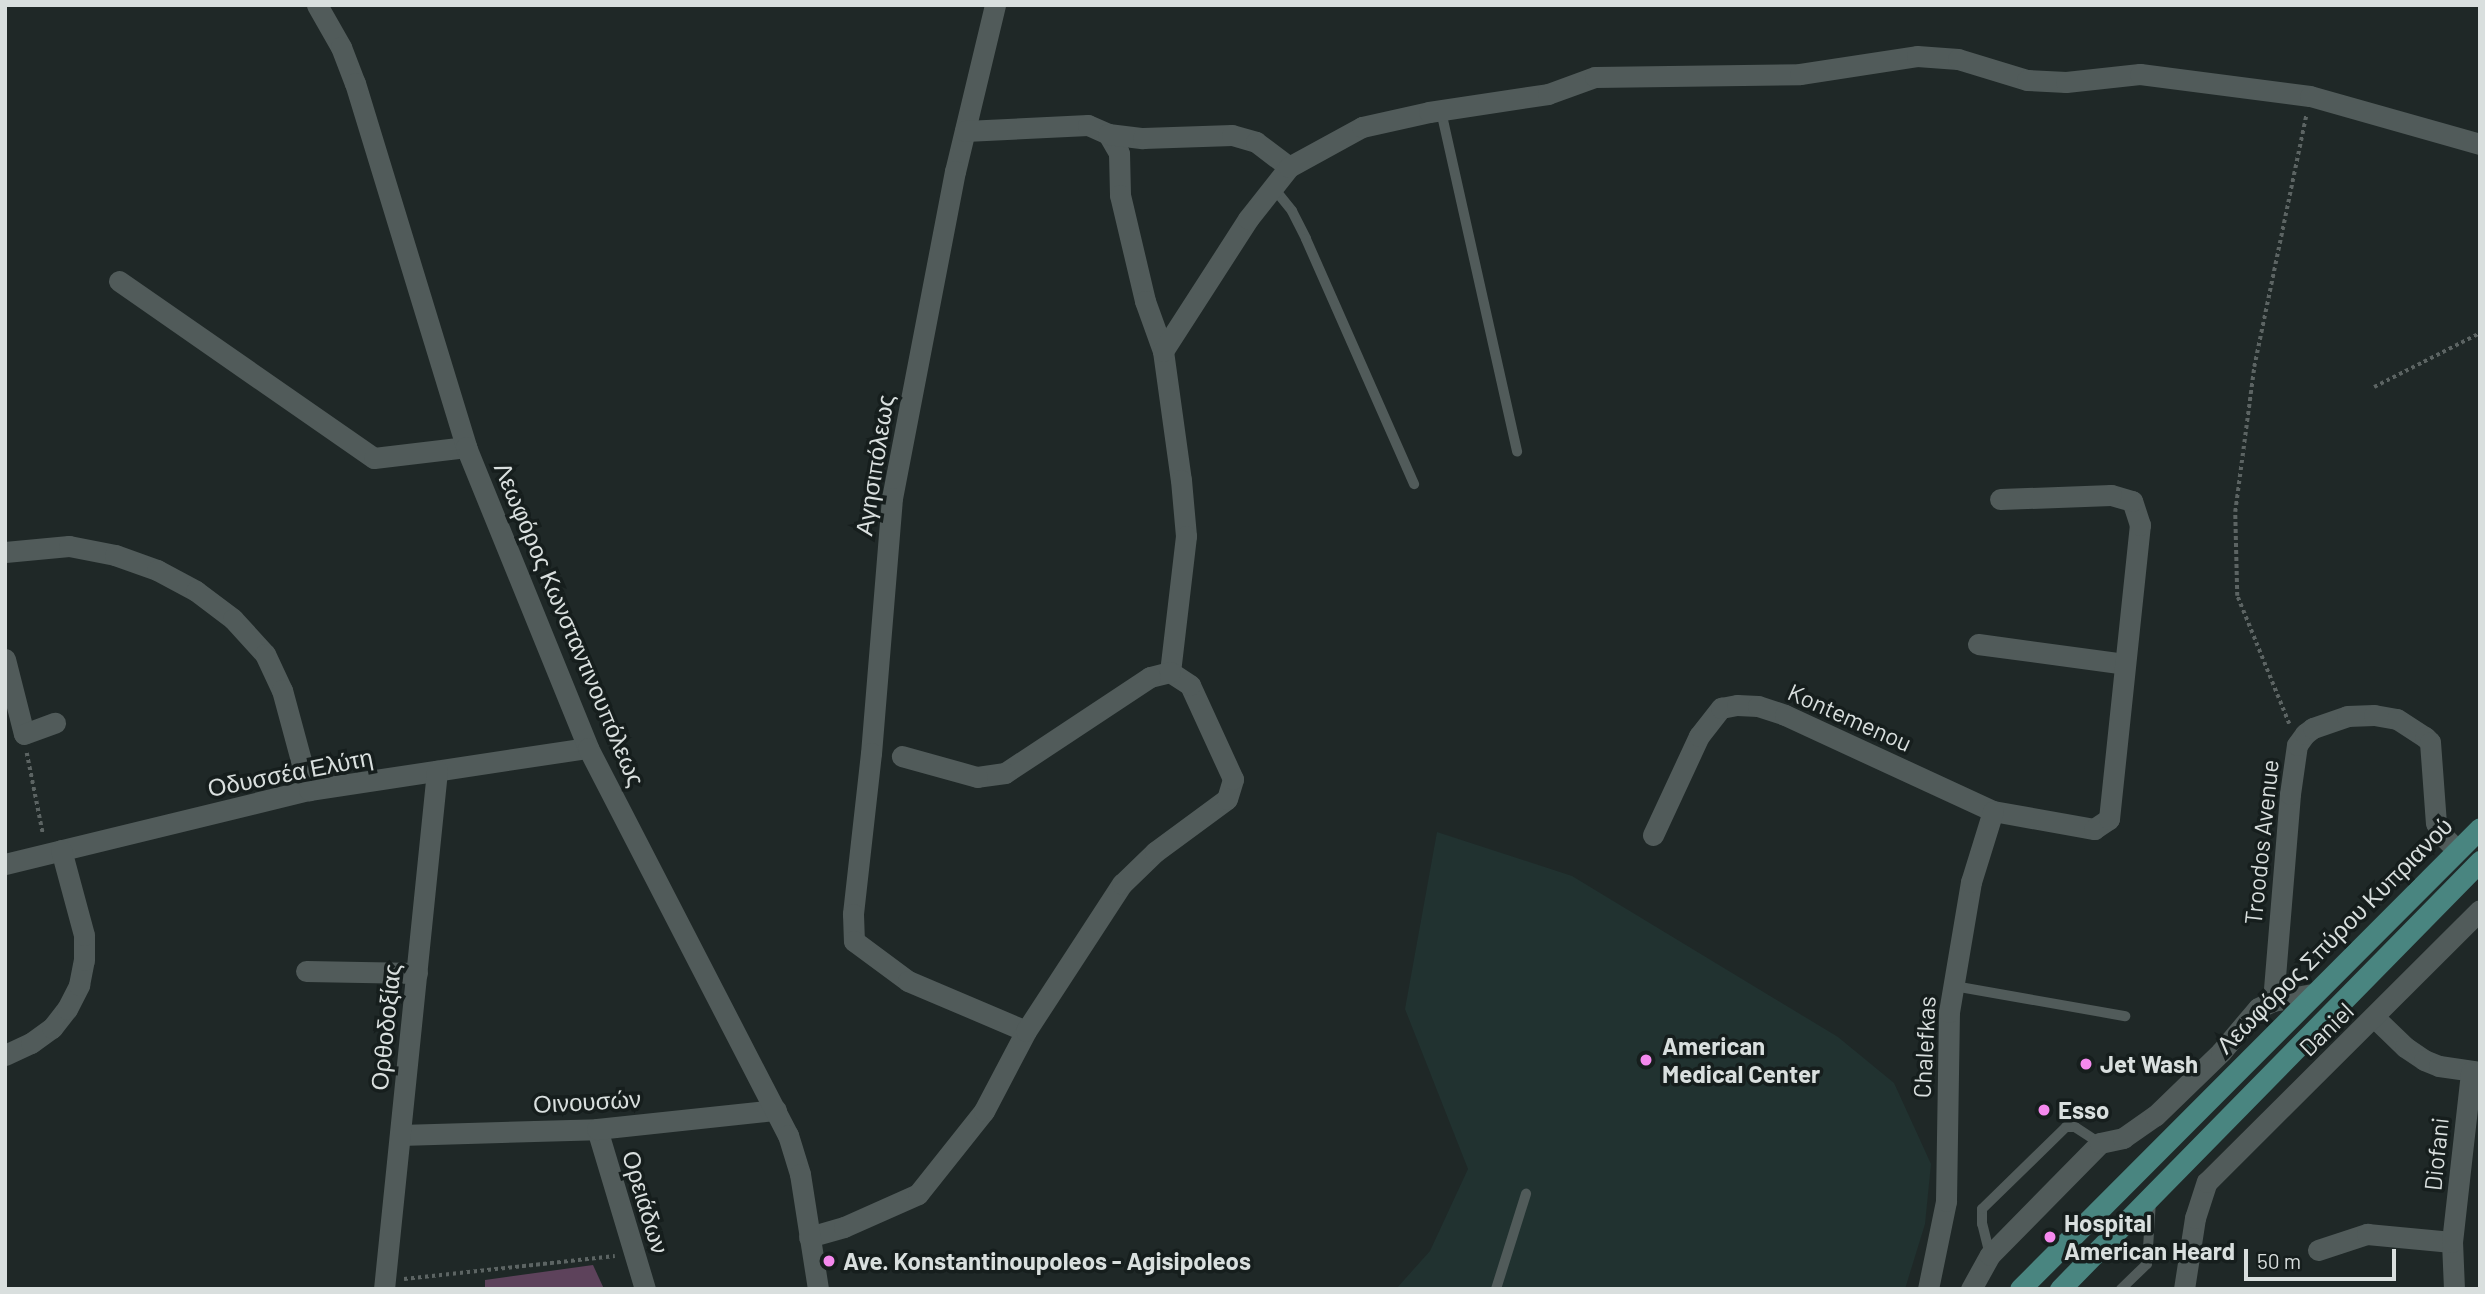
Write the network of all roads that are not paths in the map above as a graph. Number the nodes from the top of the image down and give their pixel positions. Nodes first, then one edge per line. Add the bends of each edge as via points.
1 (317, 5) edge
2 (995, 5) edge
3 (1441, 110) junction
4 (965, 131) junction
5 (1108, 134) junction
6 (2480, 144) edge
7 (1289, 167) junction
8 (1272, 186) junction
9 (119, 281) dead end
10 (1163, 351) junction
11 (466, 447) junction
12 (1517, 452) dead end
13 (1414, 484) dead end
14 (2000, 499) dead end
15 (5, 552) edge
16 (1978, 644) dead end
17 (5, 659) edge
18 (2125, 664) junction
19 (1170, 672) junction
20 (55, 723) dead end
21 (588, 748) junction
22 (902, 756) dead end
23 (437, 771) junction
24 (309, 790) junction
25 (1993, 811) junction
26 (2480, 828) edge
27 (1653, 835) dead end
28 (2457, 850) junction
29 (54, 852) junction
30 (2480, 860) edge
31 (5, 864) edge
32 (2480, 910) edge
33 (306, 971) dead end
34 (417, 973) junction
35 (1954, 986) junction
36 (2312, 994) junction
37 (2273, 1000) junction
38 (2126, 1016) dead end
39 (2375, 1018) junction
40 (1026, 1031) junction
41 (5, 1055) edge
42 (2476, 1072) edge
43 (776, 1111) junction
44 (597, 1129) junction
45 (400, 1135) junction
46 (2100, 1143) junction
47 (2197, 1172) junction
48 (1526, 1194) dead end
49 (2151, 1198) junction
50 (810, 1237) junction
51 (2452, 1242) junction
52 (2318, 1250) dead end
53 (1990, 1255) junction
54 (385, 1285) edge
55 (645, 1289) edge
56 (818, 1289) edge
57 (1496, 1289) edge
58 (1928, 1289) edge
59 (1971, 1289) edge
60 (2020, 1289) edge
61 (2060, 1289) edge
62 (2121, 1289) edge
63 (2184, 1289) edge
64 (2454, 1289) edge

1 - 11 street, Λεωφόρος Κωνσταντινουπόλεως via 355,83
2 - 4 street, Αγησιπόλεως
3 - 6 street via 1535,97 1595,77 1800,74 1917,56 1958,59 2027,80 2066,82 2140,74 2310,96
3 - 7 street via 1362,127
3 - 12 lane
4 - 5 street via 1088,125
4 - 40 street, Αγησιπόλεως via 892,498 853,941 908,981
5 - 7 street via 1143,138 1232,135 1256,142
5 - 10 street via 1119,153 1120,195
7 - 8 street
8 - 10 street
8 - 13 lane via 1306,239
9 - 11 street via 374,458
10 - 19 street via 1186,536
11 - 21 street, Λεωφόρος Κωνσταντινουπόλεως
14 - 18 street via 2111,495 2132,501 2140,526
15 - 24 street via 69,546 115,555 158,570 233,619 265,654 282,690
16 - 18 street
17 - 20 street via 24,734
18 - 25 street, Kontemenou via 2109,819 2094,829
19 - 22 street via 1150,677 1005,772 977,777
19 - 40 street via 1190,685 1233,779 1227,799 1155,852 1122,884
21 - 23 street, Οδυσσέα Ελύτη
21 - 43 street, Λεωφόρος Κωνσταντινουπόλεως
23 - 24 street, Οδυσσέα Ελύτη
23 - 34 street, Ορθοδοξίας
24 - 29 street, Οδυσσέα Ελύτη
25 - 27 street, Kontemenou via 1785,715 1737,705 1721,708 1699,736
25 - 35 street, Chalefkas via 1971,881
26 - 28 main road, Λεωφόρος Σπύρου Κυπριανού
28 - 36 main road, Λεωφόρος Σπύρου Κυπριανού
28 - 37 street, Troodos Avenue via 2436,823 2430,742 2397,719 2374,715 2347,716 2313,727 2297,745
29 - 31 street, Οδυσσέα Ελύτη
29 - 41 street via 84,935 79,985 52,1028
30 - 47 main road, Λεωφόρος Σπύρου Κυπριανού
32 - 39 street, Daniel
33 - 34 street
34 - 45 street, Ορθοδοξίας
35 - 38 lane
35 - 58 street, Chalefkas via 1946,1201
36 - 37 street
36 - 60 main road, Λεωφόρος Σπύρου Κυπριανού
37 - 46 street via 2251,1014 2221,1052 2148,1122 2123,1138
39 - 42 street via 2424,1060
39 - 47 street, Daniel
40 - 50 street via 984,1111 918,1194
42 - 51 street, Diofani
43 - 44 street, Οινουσών
43 - 50 street, Λεωφόρος Κωνσταντινουπόλεως via 800,1174
44 - 45 street, Οινουσών
44 - 55 street, Ορειάδων
45 - 54 street, Ορθοδοξίας
46 - 53 street
46 - 53 lane via 2075,1127 2066,1127 1982,1209
47 - 49 main road, Λεωφόρος Σπύρου Κυπριανού
47 - 63 street
48 - 57 lane
49 - 61 main road, Λεωφόρος Σπύρου Κυπριανού
49 - 62 lane via 2147,1264
50 - 56 street, Λεωφόρος Κωνσταντινουπόλεως
51 - 52 street via 2367,1234
51 - 64 street, Diofani
53 - 59 street

